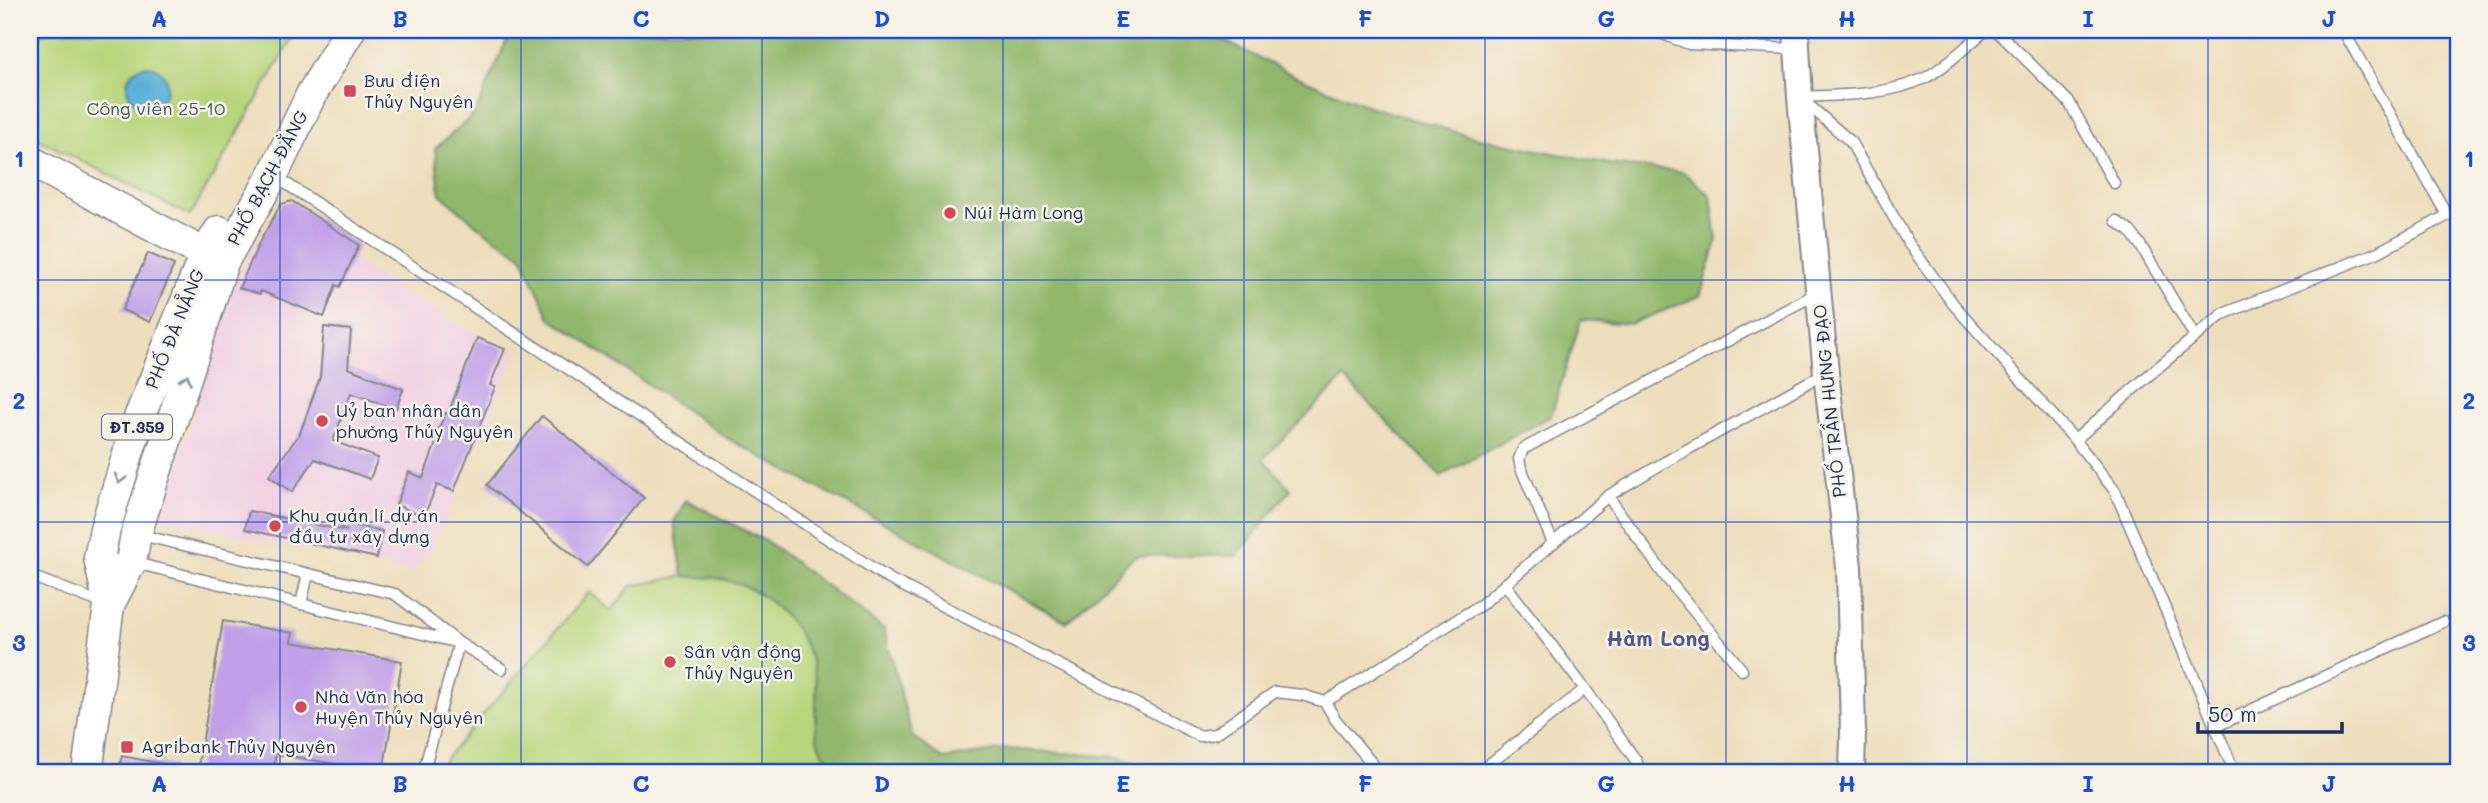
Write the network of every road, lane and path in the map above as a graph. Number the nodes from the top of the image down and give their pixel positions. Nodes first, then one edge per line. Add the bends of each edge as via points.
1 (350, 30) edge
2 (1651, 30) edge
3 (1986, 30) edge
4 (1996, 30) edge
5 (2343, 30) edge
6 (1796, 39) edge
7 (311, 95) junction
8 (1800, 97) junction
9 (30, 161) edge
10 (273, 175) junction
11 (2114, 183) dead end
12 (2458, 210) edge
13 (2447, 215) junction
14 (2116, 221) dead end
15 (214, 258) junction
16 (1819, 293) junction
17 (2195, 337) junction
18 (1826, 373) junction
19 (2075, 440) junction
20 (1608, 496) junction
21 (1553, 543) junction
22 (133, 548) junction
23 (99, 558) junction
24 (308, 574) junction
25 (30, 576) edge
26 (1505, 584) junction
27 (301, 604) junction
28 (109, 605) junction
29 (2443, 622) dead end
30 (460, 643) junction
31 (502, 669) dead end
32 (1742, 670) dead end
33 (1585, 689) junction
34 (1325, 702) junction
35 (2214, 727) junction
36 (1637, 762) dead end
37 (87, 773) edge
38 (423, 773) edge
39 (1380, 773) edge
40 (1478, 773) edge
41 (1852, 773) edge
42 (2235, 773) edge

1 - 7 main road, PHỐ BẠCH ĐẰNG / ĐT.359
2 - 6 lane via 1689,44
3 - 8 lane via 1927,77 1864,94
4 - 11 lane via 2069,102
5 - 13 lane
6 - 8 street, PHỐ TRẦN HƯNG ĐẠO
7 - 10 main road, PHỐ BẠCH ĐẰNG / ĐT.359
7 - 15 main road, PHỐ BẠCH ĐẰNG / ĐT.359 via 268,146
8 - 16 street, PHỐ TRẦN HƯNG ĐẠO
8 - 19 lane via 1850,141 1909,244 1954,305
9 - 15 main road
10 - 15 main road, PHỐ BẠCH ĐẰNG / ĐT.359
10 - 34 lane via 889,579 1174,724 1200,736 1215,734 1275,692
12 - 13 lane
13 - 17 lane via 2376,253 2223,314
14 - 17 lane via 2130,231 2145,253
22 -> 15 main road, PHỐ ĐÀ NẴNG / ĐT.359
15 -> 23 main road, PHỐ ĐÀ NẴNG / ĐT.359 via 139,418
16 - 18 street, PHỐ TRẦN HƯNG ĐẠO
16 - 21 lane via 1523,449 1521,468
17 - 19 lane
18 - 20 lane
18 - 41 street, PHỐ TRẦN HƯNG ĐẠO via 1849,566
19 - 35 lane via 2115,491
20 - 21 lane
20 - 32 lane via 1665,576
21 - 26 lane
22 - 23 lane
22 - 24 lane
22 - 27 lane
22 - 28 main road, PHỐ ĐÀ NẴNG / ĐT.359
23 - 28 main road, PHỐ ĐÀ NẴNG / ĐT.359
24 - 27 lane
24 - 30 lane via 395,594
25 - 28 lane
26 - 33 lane
26 - 34 lane via 1482,604
27 - 30 lane
28 - 37 main road, PHỐ ĐÀ NẴNG / ĐT.359
29 - 35 lane
30 - 31 lane
30 - 38 lane
33 - 36 lane
33 - 40 lane
34 - 39 lane
35 - 42 lane

